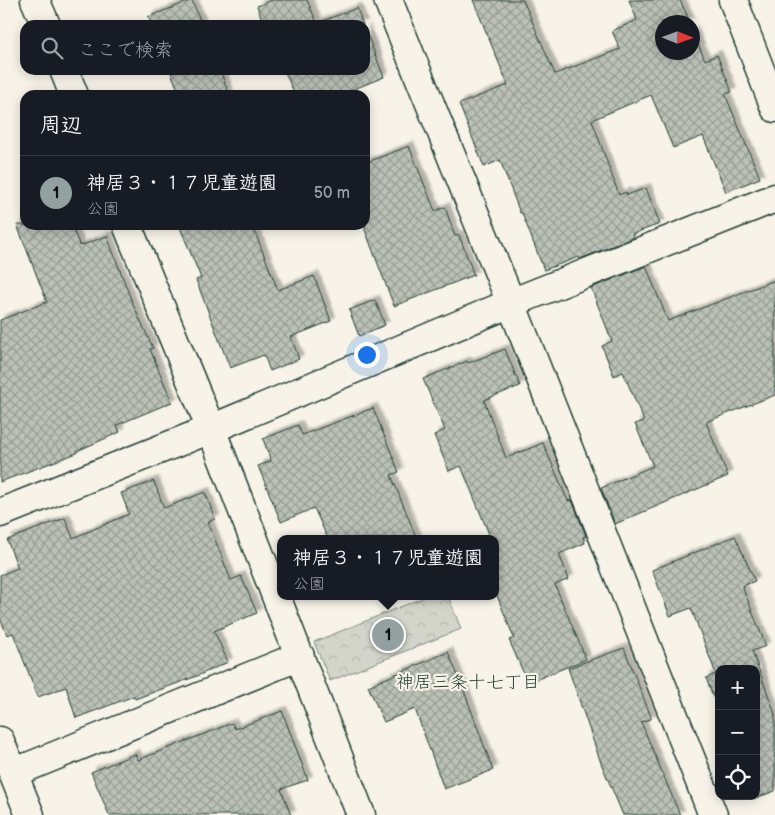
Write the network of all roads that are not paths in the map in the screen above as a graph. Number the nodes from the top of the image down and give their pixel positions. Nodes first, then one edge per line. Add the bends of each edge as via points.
1 (35, 0) edge
2 (388, 0) edge
3 (733, 0) edge
4 (44, 20) edge
5 (66, 75) edge
6 (72, 90) edge
7 (775, 108) edge
8 (775, 198) edge
9 (130, 230) edge
10 (511, 303) junction
11 (211, 430) junction
12 (0, 513) edge
13 (277, 598) edge
14 (278, 600) edge
15 (300, 656) junction
16 (0, 741) edge
17 (13, 773) junction
18 (30, 815) edge
19 (361, 815) edge
20 (713, 815) edge

1 - 4 street
2 - 10 street
3 - 7 street
5 - 6 street
8 - 10 street
9 - 11 street
10 - 11 street
10 - 20 street
11 - 12 street
11 - 13 street
14 - 15 street
15 - 17 street
15 - 19 street
16 - 17 street
17 - 18 street

